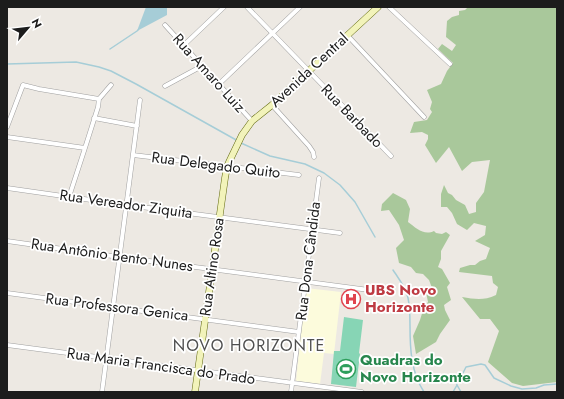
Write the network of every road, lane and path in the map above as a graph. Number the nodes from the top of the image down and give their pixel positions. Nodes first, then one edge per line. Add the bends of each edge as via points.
1 (224, 7) edge
2 (247, 7) edge
3 (300, 7) edge
4 (378, 7) edge
5 (389, 7) edge
6 (165, 25) dead end
7 (272, 34) junction
8 (347, 35) junction
9 (184, 45) junction
10 (450, 64) dead end
11 (202, 66) junction
12 (308, 70) junction
13 (219, 84) junction
14 (111, 85) dead end
15 (165, 86) dead end
16 (99, 99) junction
17 (140, 100) dead end
18 (272, 105) junction
19 (424, 117) dead end
20 (94, 118) junction
21 (252, 121) junction
22 (137, 126) junction
23 (7, 127) edge
24 (7, 137) edge
25 (238, 145) joint
26 (85, 148) junction
27 (133, 155) junction
28 (391, 156) dead end
29 (314, 157) dead end
30 (227, 167) junction
31 (299, 176) dead end
32 (319, 178) dead end
33 (7, 188) edge
34 (68, 197) junction
35 (126, 205) junction
36 (219, 217) junction
37 (312, 229) junction
38 (340, 233) dead end
39 (7, 241) edge
40 (120, 257) junction
41 (212, 269) junction
42 (306, 281) junction
43 (384, 292) dead end
44 (7, 293) edge
45 (113, 308) junction
46 (205, 319) junction
47 (299, 332) junction
48 (7, 345) edge
49 (106, 358) junction
50 (198, 370) junction
51 (292, 383) junction
52 (102, 392) edge
53 (195, 392) edge
54 (291, 392) edge
55 (362, 392) edge

1 - 9 street
2 - 7 street, Rua Barbado
3 - 7 street
4 - 8 street, Avenida Central
5 - 10 street
6 - 9 street, Rua Amaro Luiz
7 - 12 street, Rua Barbado
7 - 13 street
8 - 12 street, Avenida Central
8 - 19 street
9 - 11 street, Rua Amaro Luiz
11 - 13 street, Rua Amaro Luiz
11 - 15 street
12 - 18 street, Avenida Central
12 - 28 street, Rua Barbado
13 - 21 street, Rua Amaro Luiz
14 - 16 street
16 - 20 street
16 - 23 street via 23,85
17 - 22 street
18 - 21 street, Avenida Central
18 - 29 street via 309,146
20 - 22 street
20 - 26 street
21 - 25 street, Avenida Central
22 - 27 street
24 - 26 street
25 - 30 street, Rua Altino Rosa
26 - 34 street
27 - 30 street, Rua Delegado Quito
27 - 35 street
30 - 31 street, Rua Delegado Quito
30 - 36 street, Rua Altino Rosa
32 - 37 street, Rua Dona Cândida
33 - 34 street, Rua Vereador Ziquita
34 - 35 street, Rua Vereador Ziquita
35 - 36 street, Rua Vereador Ziquita
35 - 40 street
36 - 37 street, Rua Vereador Ziquita
36 - 41 street, Rua Altino Rosa
37 - 38 street, Rua Vereador Ziquita
37 - 42 street, Rua Dona Cândida
39 - 40 street, Rua Antônio Bento Nunes
40 - 41 street, Rua Antônio Bento Nunes
40 - 45 street
41 - 42 street, Rua Antônio Bento Nunes
41 - 46 street, Rua Altino Rosa
42 - 43 street, Rua Antônio Bento Nunes
42 - 47 street, Rua Dona Cândida
44 - 45 street, Rua Professora Genica
45 - 46 street, Rua Professora Genica
45 - 49 street
46 - 47 street, Rua Professora Genica
46 - 50 street, Rua Altino Rosa
47 - 51 street, Rua Dona Cândida
48 - 49 street, Rua Maria Francisca do Prado
49 - 50 street, Rua Maria Francisca do Prado
49 - 52 street
50 - 51 street, Rua Maria Francisca do Prado
50 - 53 street, Rua Altino Rosa
51 - 54 street, Rua Dona Cândida
51 - 55 street, Rua Maria Francisca do Prado

